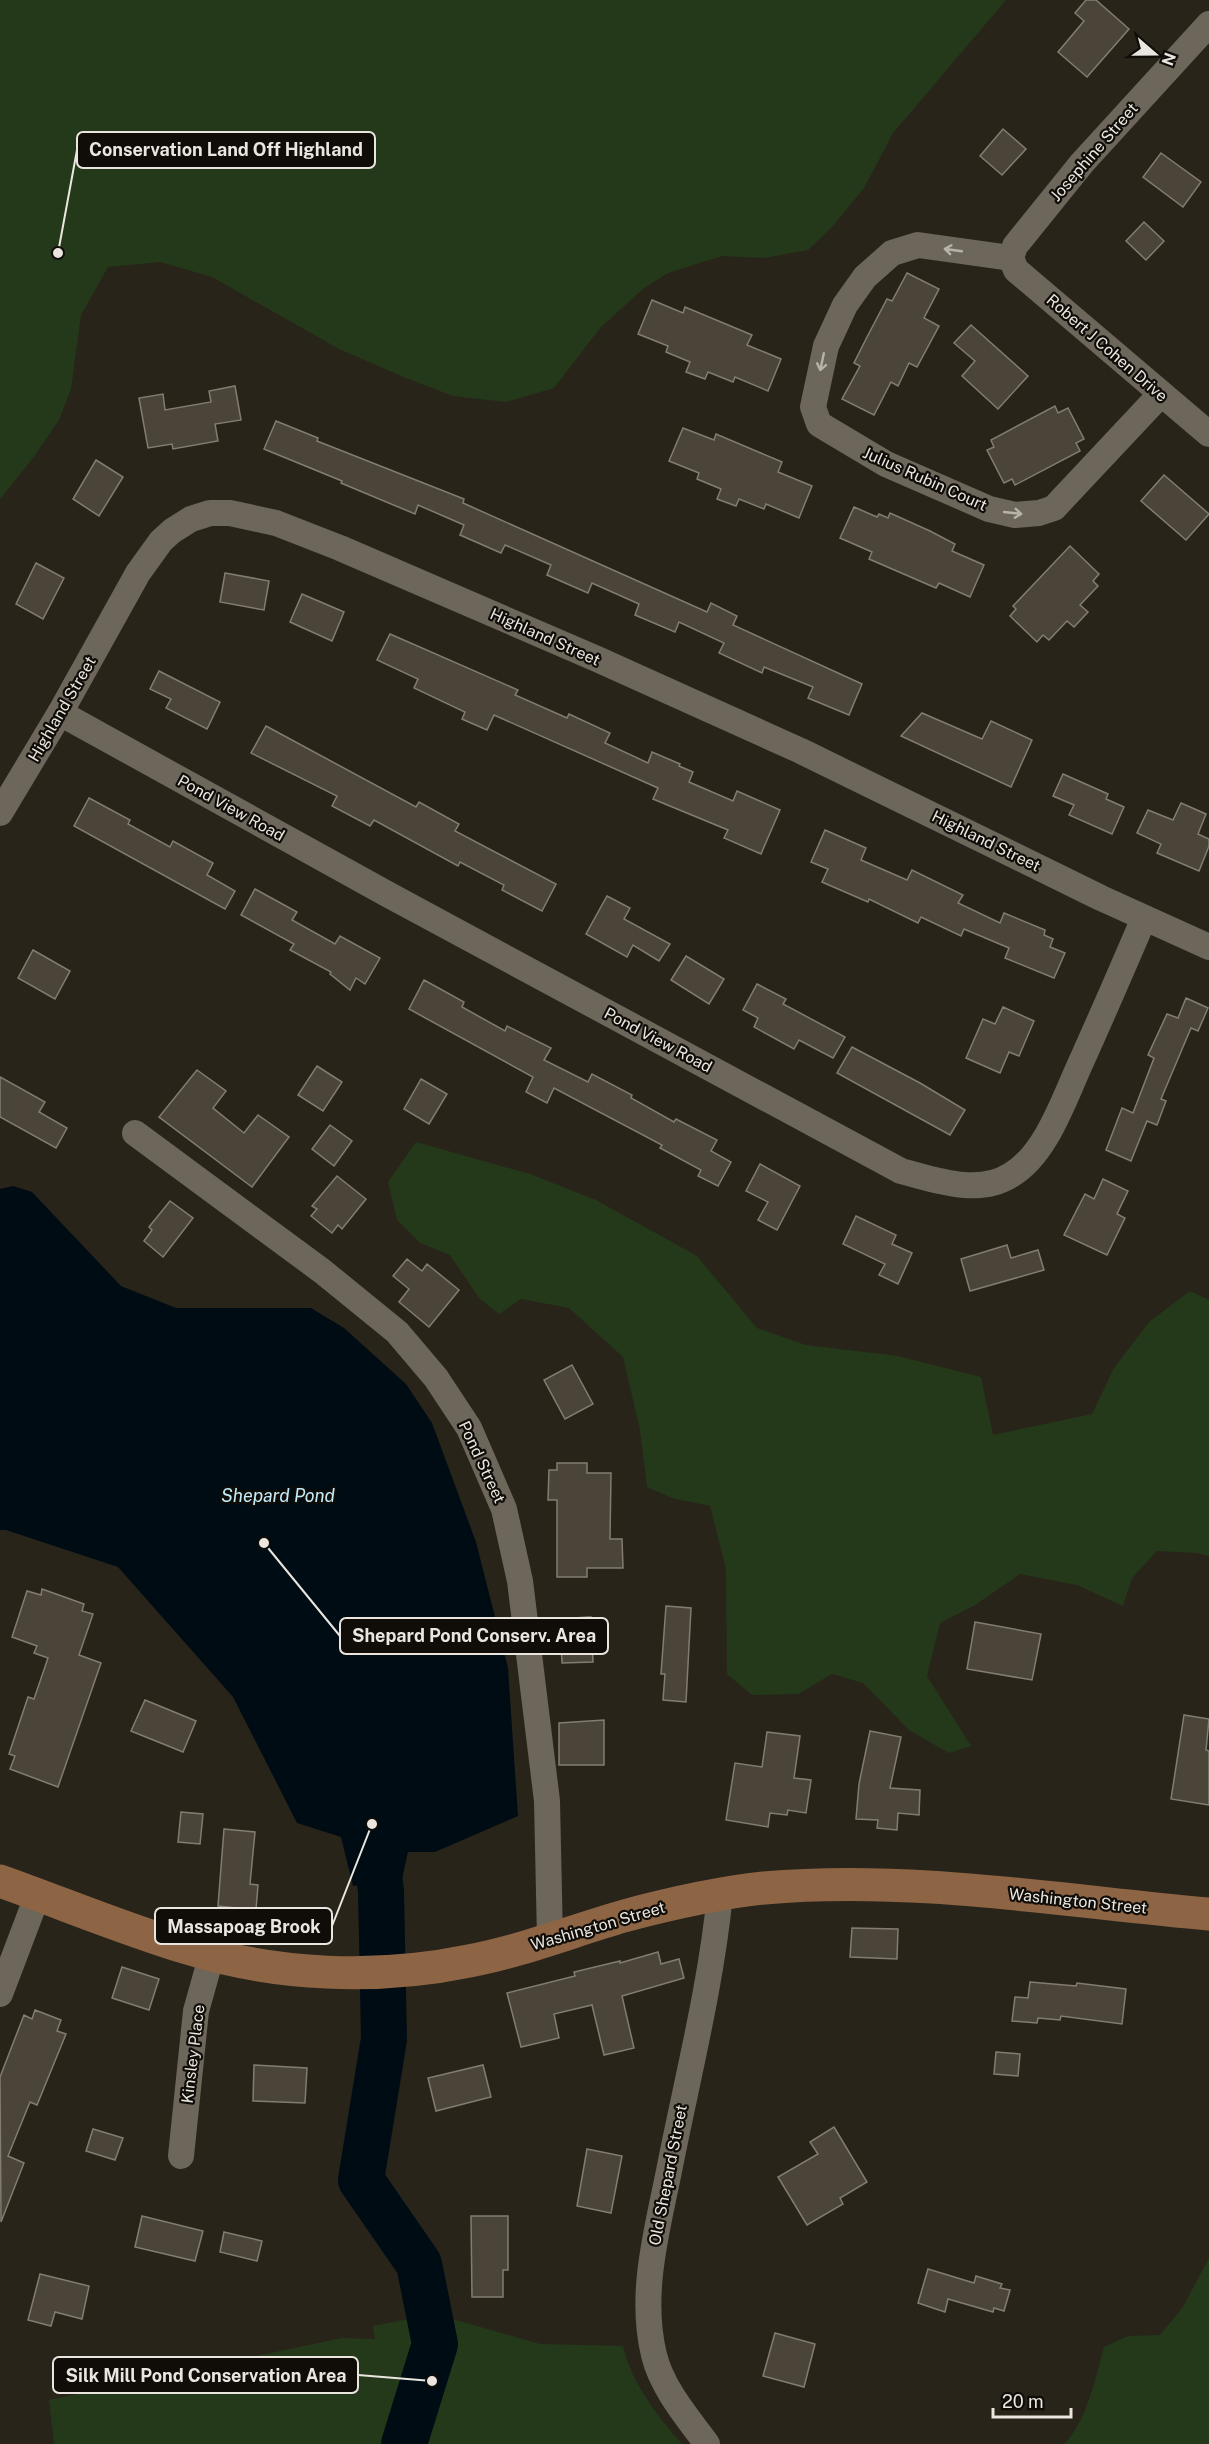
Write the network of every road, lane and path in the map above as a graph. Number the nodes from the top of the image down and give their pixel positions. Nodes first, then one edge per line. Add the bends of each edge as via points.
1 (1208, 28) edge
2 (1011, 258) junction
3 (1160, 395) junction
4 (1209, 434) edge
5 (60, 713) junction
6 (0, 813) edge
7 (1144, 918) junction
8 (1209, 947) edge
9 (135, 1133) dead end
10 (0, 1881) edge
11 (38, 1894) junction
12 (720, 1894) junction
13 (1209, 1914) edge
14 (550, 1939) junction
15 (212, 1954) junction
16 (0, 1994) edge
17 (181, 2156) dead end
18 (707, 2444) edge

1 - 2 street, Josephine Street via 1082,163 1015,246
2 - 3 street, Robert J Cohen Drive via 1016,270
2 -> 3 street, Julius Rubin Court via 918,245 892,252 865,277 845,304 826,346 813,407 819,424 886,465 989,509 1015,515 1039,513 1054,508
3 - 4 street, Robert J Cohen Drive
5 - 6 street, Highland Street
5 - 7 street, Highland Street via 138,573 161,541 180,524 200,516 243,515 340,548 790,746
5 - 7 street, Pond View Road via 901,1171 943,1182 975,1186 1011,1176 1031,1159 1052,1125
7 - 8 street, Highland Street
9 - 14 street, Pond Street via 322,1271 397,1332 436,1378 469,1428 504,1509 520,1581 546,1801
10 - 11 main road, Washington Street
11 - 15 main road, Washington Street
11 - 16 street
12 - 13 main road, Washington Street via 794,1886 882,1885
12 - 14 main road, Washington Street via 625,1916
12 - 18 street, Old Shepard Street via 714,1947 653,2251 648,2308 654,2356 664,2382
14 - 15 main road, Washington Street via 468,1962 370,1973 298,1970
15 - 17 street, Kinsley Place via 196,2011

